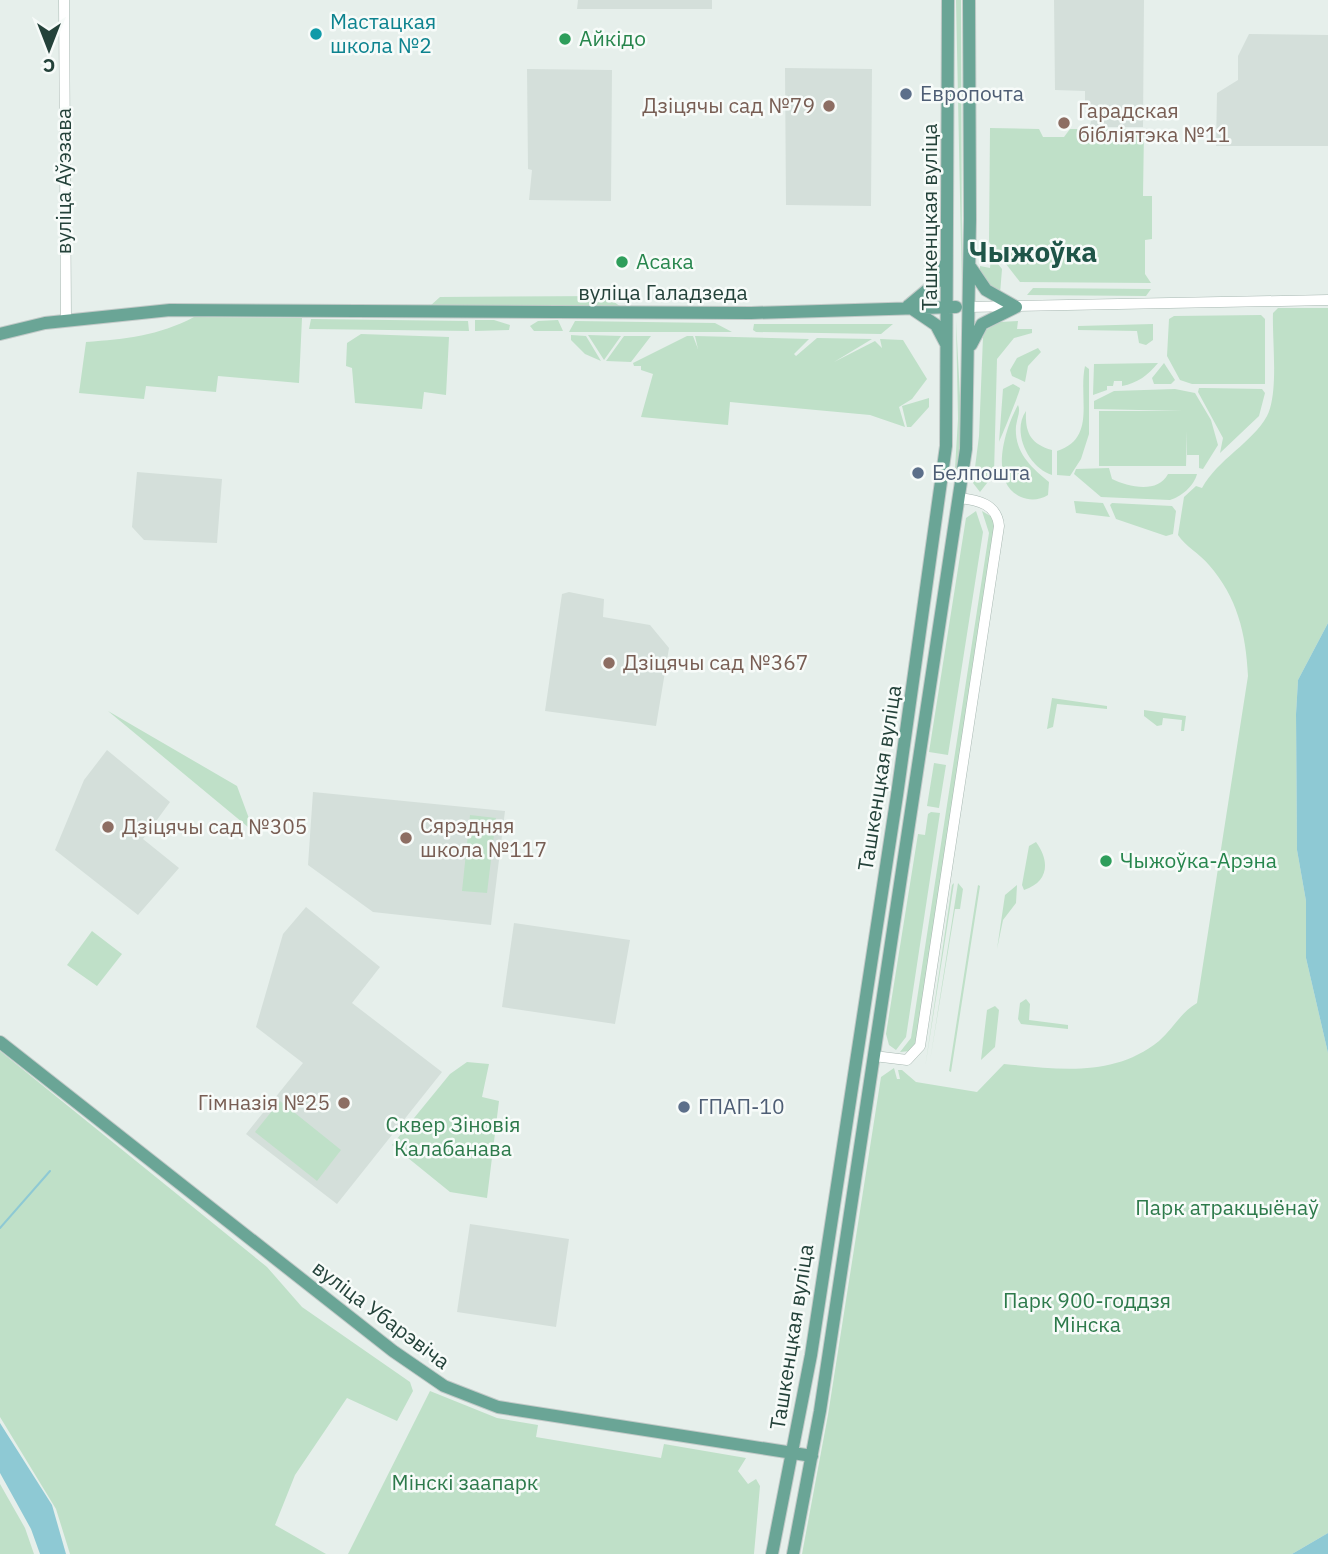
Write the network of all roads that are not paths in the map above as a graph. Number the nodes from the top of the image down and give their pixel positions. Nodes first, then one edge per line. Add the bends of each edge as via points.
1 (64, 0) edge
2 (948, 0) edge
3 (969, 0) edge
4 (949, 255) junction
5 (970, 264) junction
6 (1328, 299) edge
7 (908, 306) junction
8 (948, 307) junction
9 (969, 307) junction
10 (1016, 307) junction
11 (66, 320) junction
12 (0, 334) edge
13 (949, 350) junction
14 (968, 352) junction
15 (941, 496) junction
16 (959, 498) junction
17 (0, 1042) edge
18 (856, 1053) junction
19 (874, 1056) junction
20 (792, 1452) junction
21 (812, 1456) junction
22 (772, 1554) edge
23 (793, 1554) edge

1 - 11 street, вуліца Аўэзава
2 - 4 main road, Ташкенцкая вуліца
3 - 5 main road, Ташкенцкая вуліца
4 - 7 main road via 938,281
4 - 8 main road, Ташкенцкая вуліца
5 - 9 main road, Ташкенцкая вуліца
5 - 10 main road via 986,290
6 - 10 street, вуліца Галадзеда
7 - 8 main road, вуліца Галадзеда
7 - 11 main road, вуліца Галадзеда via 751,313 170,310
7 - 13 main road via 936,325
8 - 9 main road, вуліца Галадзеда
8 - 13 main road, Ташкенцкая вуліца
9 - 10 street, вуліца Галадзеда
9 - 14 main road, Ташкенцкая вуліца
10 - 14 main road via 982,324
11 - 12 main road, вуліца Галадзеда
13 - 15 main road, Ташкенцкая вуліца
14 - 16 main road, Ташкенцкая вуліца via 967,435
15 - 16 main road
15 - 18 main road, Ташкенцкая вуліца
16 - 19 main road, Ташкенцкая вуліца
16 - 19 street via 985,504 997,514 999,526 948,875 920,1046 907,1060
17 - 20 main road, вуліца Убарэвіча via 393,1352 444,1386 498,1407
18 - 19 main road
18 - 20 main road, Ташкенцкая вуліца
19 - 21 main road, Ташкенцкая вуліца
20 - 21 main road, вуліца Убарэвіча
20 - 22 main road, Ташкенцкая вуліца
21 - 23 main road, Ташкенцкая вуліца

